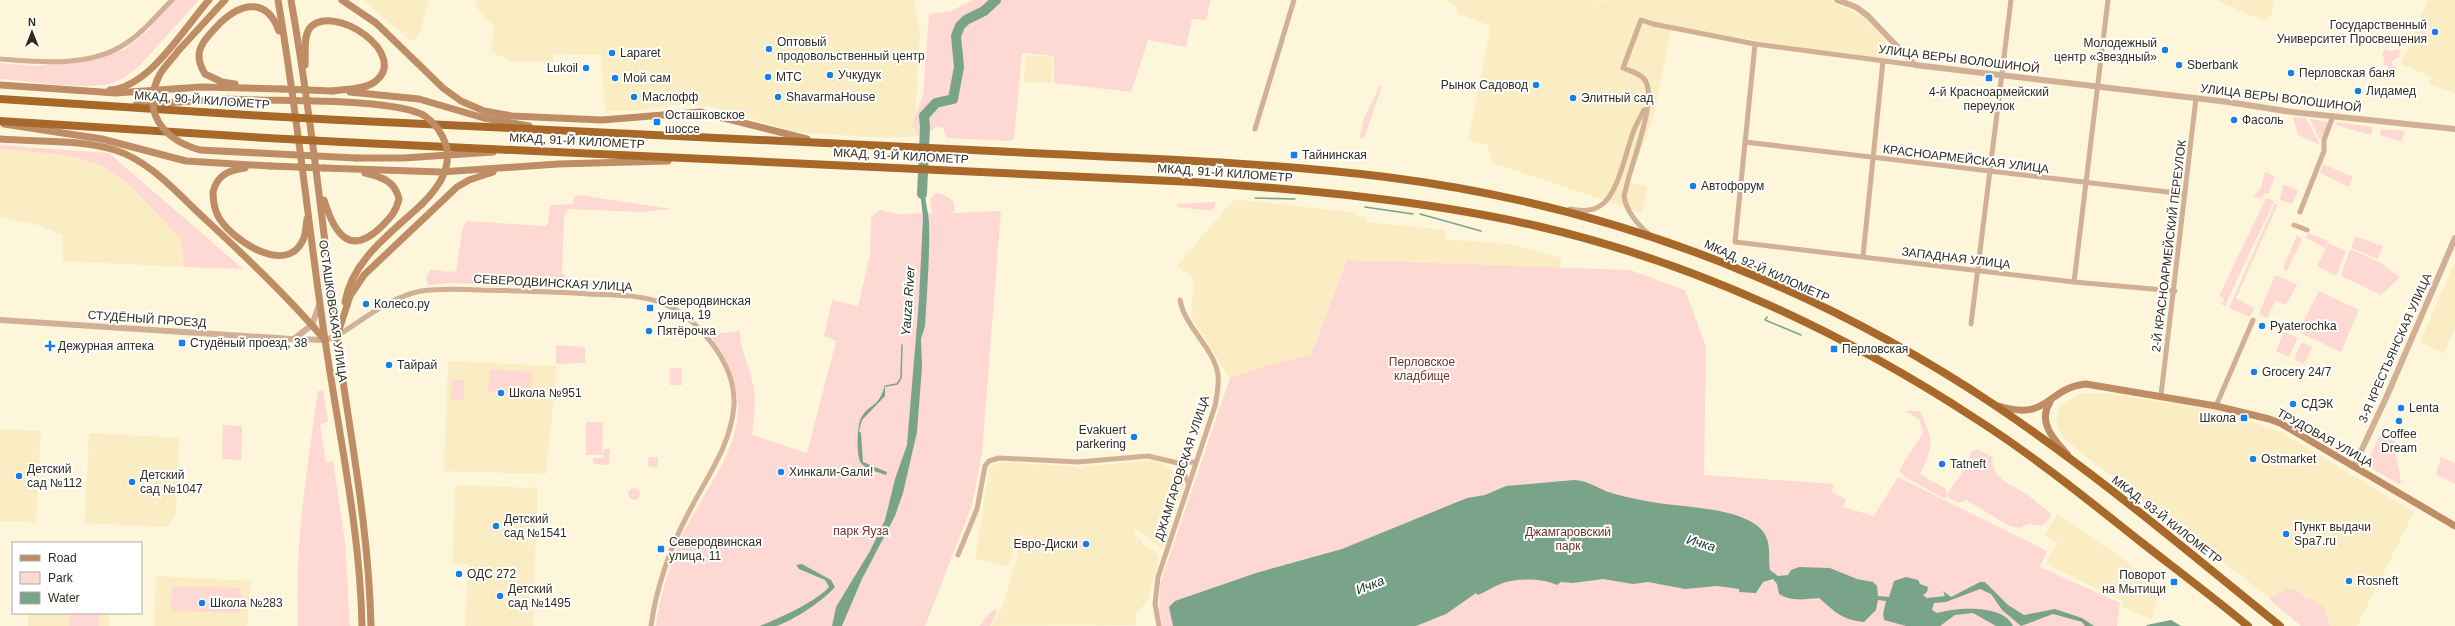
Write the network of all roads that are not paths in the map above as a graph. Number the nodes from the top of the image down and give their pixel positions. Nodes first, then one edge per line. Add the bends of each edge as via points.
1 (172, 0) edge
2 (210, 0) edge
3 (225, 0) edge
4 (278, 0) edge
5 (291, 0) edge
6 (342, 0) edge
7 (1294, 0) edge
8 (1837, 0) edge
9 (2011, 0) edge
10 (2108, 0) edge
11 (1755, 44) junction
12 (0, 59) edge
13 (1883, 61) junction
14 (1915, 65) junction
15 (2002, 74) junction
16 (291, 77) junction
17 (305, 81) junction
18 (0, 85) edge
19 (2098, 87) junction
20 (255, 88) junction
21 (88, 91) junction
22 (343, 91) junction
23 (2196, 98) junction
24 (0, 99) edge
25 (111, 106) junction
26 (1646, 106) junction
27 (453, 107) junction
28 (484, 111) junction
29 (2332, 116) junction
30 (0, 121) edge
31 (404, 123) joint
32 (0, 124) edge
33 (547, 129) junction
34 (1255, 129) dead end
35 (2455, 129) edge
36 (0, 140) edge
37 (818, 142) junction
38 (1745, 142) junction
39 (526, 150) junction
40 (1873, 158) junction
41 (714, 159) junction
42 (270, 166) junction
43 (515, 168) junction
44 (356, 171) junction
45 (1990, 172) junction
46 (319, 182) junction
47 (2085, 183) junction
48 (1462, 189) joint
49 (2185, 194) junction
50 (307, 196) junction
51 (1544, 206) junction
52 (2300, 212) dead end
53 (2294, 225) dead end
54 (2307, 230) dead end
55 (1654, 238) junction
56 (2455, 238) edge
57 (1863, 256) junction
58 (1977, 271) junction
59 (2074, 282) junction
60 (2175, 291) junction
61 (1180, 300) dead end
62 (320, 302) junction
63 (0, 320) edge
64 (2253, 320) dead end
65 (341, 321) junction
66 (1971, 324) dead end
67 (312, 325) junction
68 (337, 336) junction
69 (292, 339) junction
70 (325, 340) junction
71 (2161, 396) junction
72 (2055, 398) junction
73 (1990, 402) junction
74 (2216, 406) junction
75 (2038, 436) joint
76 (1195, 462) junction
77 (1178, 463) junction
78 (2354, 466) junction
79 (2083, 470) junction
80 (1188, 482) junction
81 (2455, 526) edge
82 (958, 556) dead end
83 (362, 626) edge
84 (371, 626) edge
85 (651, 626) edge
86 (1159, 626) edge
87 (2248, 626) edge
88 (2280, 626) edge

1 - 12 street via 128,42 110,52 86,59 58,62
2 - 21 main road via 140,80 124,87
3 - 39 main road, bridge via 179,50 160,74 154,88 155,114 171,138 183,145 200,150 356,158 404,158
4 - 16 main road, ОСТАШКОВСКАЯ УЛИЦА
5 - 17 main road, ОСТАШКОВСКАЯ УЛИЦА
6 - 28 main road via 376,24 443,88 461,101
7 - 34 street
8 - 14 street via 1856,7 1868,16
9 - 15 street
10 - 19 street
11 - 13 street, УЛИЦА ВЕРЫ ВОЛОШИНОЙ
11 - 26 street, УЛИЦА ВЕРЫ ВОЛОШИНОЙ via 1641,20 1623,68 1638,74 1646,81
11 - 38 street
13 - 14 street, УЛИЦА ВЕРЫ ВОЛОШИНОЙ
13 - 40 street
14 - 15 street, УЛИЦА ВЕРЫ ВОЛОШИНОЙ
15 - 19 street, УЛИЦА ВЕРЫ ВОЛОШИНОЙ
15 - 45 street
16 - 20 main road via 275,17 264,4 250,1 233,9 208,36 201,46 199,57 205,74 212,78
16 - 50 main road, ОСТАШКОВСКАЯ УЛИЦА
17 - 22 main road via 306,38 309,29 319,18 341,16 376,41 382,49 385,63 382,74 373,84
17 - 46 main road, ОСТАШКОВСКАЯ УЛИЦА
18 - 21 main road
19 - 23 street, УЛИЦА ВЕРЫ ВОЛОШИНОЙ
19 - 47 street
20 - 21 main road via 201,87 131,93
20 - 22 main road, bridge
22 - 27 main road via 396,95
23 - 29 street, УЛИЦА ВЕРЫ ВОЛОШИНОЙ
23 - 49 street, 2-Й КРАСНОАРМЕЙСКИЙ ПЕРЕУЛОК
24 - 25 highway, МКАД, 90-Й КИЛОМЕТР
25 - 31 highway, МКАД, 90-Й КИЛОМЕТР, bridge
25 - 65 main road, bridge via 224,99 398,107 425,116 439,129 448,157 440,181 422,204 360,265 348,285
26 - 51 street via 1634,129 1612,191 1600,206 1580,211
26 - 55 street via 1642,133 1624,196 1636,222
27 - 28 main road
27 - 33 main road via 484,118
28 - 37 main road via 512,116 602,120 700,112
29 - 35 street, УЛИЦА ВЕРЫ ВОЛОШИНОЙ
29 - 52 street via 2324,140 2324,151
30 - 39 highway, МКАД, 91-Й КИЛОМЕТР, bridge via 267,138
31 - 33 highway, МКАД, 91-Й КИЛОМЕТР
32 - 42 main road via 102,139 186,161
33 - 37 highway, МКАД, 91-Й КИЛОМЕТР
36 - 67 main road via 98,146 129,156 162,178 275,284
37 - 48 highway, МКАД, 91-Й КИЛОМЕТР via 1194,160 1389,178
38 - 40 street, КРАСНОАРМЕЙСКАЯ УЛИЦА
38 - 57 street, ЗАПАДНАЯ УЛИЦА via 1735,242
39 - 41 highway, МКАД, 91-Й КИЛОМЕТР
40 - 45 street, КРАСНОАРМЕЙСКАЯ УЛИЦА
40 - 57 street
41 - 43 main road via 558,164
41 - 87 highway, МКАД, 91-Й КИЛОМЕТР via 1299,189 1458,210 1539,227 1610,246 1746,295 1811,325 1906,375 2025,453
42 - 44 main road, bridge
42 - 50 main road via 231,171 221,176 215,185 213,200 218,216 243,242 261,253 272,256 290,252 298,247 305,230
43 - 44 main road via 441,172
43 - 65 main road via 468,180 443,199 364,275 350,296
44 - 46 main road via 383,178 392,184 399,199 392,216 375,233 359,242 344,238 333,225
45 - 47 street, КРАСНОАРМЕЙСКАЯ УЛИЦА
45 - 58 street
46 - 68 main road, ОСТАШКОВСКАЯ УЛИЦА
47 - 49 street, КРАСНОАРМЕЙСКАЯ УЛИЦА
47 - 59 street
48 - 51 highway, МКАД, 92-Й КИЛОМЕТР
49 - 60 street, 2-Й КРАСНОАРМЕЙСКИЙ ПЕРЕУЛОК
50 - 62 main road, ОСТАШКОВСКАЯ УЛИЦА
51 - 55 highway, МКАД, 92-Й КИЛОМЕТР
53 - 54 street
55 - 73 highway, МКАД, 92-Й КИЛОМЕТР via 1755,276 1820,306 1888,341
56 - 78 street, 3-Я КРЕСТЬЯНСКАЯ УЛИЦА
57 - 58 street, ЗАПАДНАЯ УЛИЦА
58 - 59 street, ЗАПАДНАЯ УЛИЦА
58 - 66 street
59 - 60 street, ЗАПАДНАЯ УЛИЦА
60 - 71 street, 2-Й КРАСНОАРМЕЙСКИЙ ПЕРЕУЛОК
61 - 76 street, ДЖАМГАРОВСКАЯ УЛИЦА via 1185,315 1214,362 1218,375 1215,406
62 - 67 street
62 - 70 main road, ОСТАШКОВСКАЯ УЛИЦА
63 - 69 street, СТУДЁНЫЙ ПРОЕЗД
64 - 74 street
65 - 68 main road
67 - 69 street
67 - 70 main road
68 - 70 street, СЕВЕРОДВИНСКАЯ УЛИЦА
68 - 84 main road, ОСТАШКОВСКАЯ УЛИЦА via 366,531
68 - 85 street, СЕВЕРОДВИНСКАЯ УЛИЦА via 400,298 420,292 447,289 535,290 643,299 660,302 677,310 694,324 708,339 726,371 731,382 734,406 720,457 677,539 662,580
69 - 70 street, СТУДЁНЫЙ ПРОЕЗД
70 - 83 main road, ОСТАШКОВСКАЯ УЛИЦА via 356,532
71 - 72 main road, ТРУДОВАЯ УЛИЦА via 2086,384 2071,387
71 - 74 main road, ТРУДОВАЯ УЛИЦА
72 - 73 main road, ТРУДОВАЯ УЛИЦА via 2028,411 2012,410
72 - 79 main road via 2046,414 2050,433
73 - 75 highway, МКАД, 92-Й КИЛОМЕТР
74 - 78 main road, ТРУДОВАЯ УЛИЦА via 2280,423
75 - 79 highway, МКАД, 93-Й КИЛОМЕТР
76 - 77 street
76 - 80 street, ДЖАМГАРОВСКАЯ УЛИЦА
77 - 80 street
77 - 82 street via 1148,456 1078,462 999,458 990,461 985,466 977,509
78 - 81 main road, ТРУДОВАЯ УЛИЦА
79 - 88 highway, МКАД, 93-Й КИЛОМЕТР
80 - 86 street, ДЖАМГАРОВСКАЯ УЛИЦА via 1158,577 1155,604

